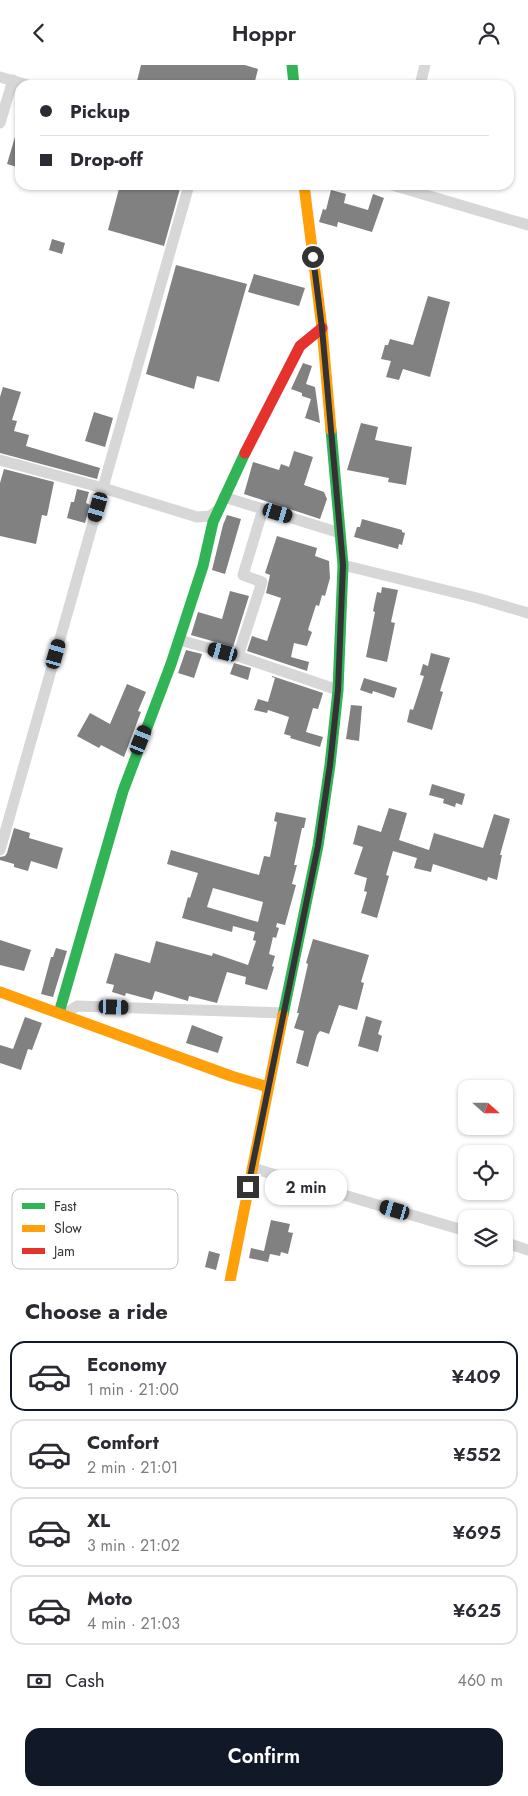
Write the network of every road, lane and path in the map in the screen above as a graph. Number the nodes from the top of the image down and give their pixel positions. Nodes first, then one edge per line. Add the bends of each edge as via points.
1 (292, 65) edge
2 (425, 65) edge
3 (0, 77) edge
4 (13, 80) joint
5 (294, 80) edge
6 (421, 80) edge
7 (0, 123) edge
8 (188, 190) edge
9 (305, 190) edge
10 (409, 190) edge
11 (528, 225) edge
12 (322, 328) junction
13 (0, 461) edge
14 (104, 488) junction
15 (224, 497) junction
16 (263, 509) junction
17 (218, 510) junction
18 (340, 533) junction
19 (343, 565) junction
20 (528, 613) edge
21 (179, 640) junction
22 (238, 656) junction
23 (338, 690) junction
24 (0, 850) edge
25 (0, 992) edge
26 (284, 1013) junction
27 (61, 1014) junction
28 (268, 1087) junction
29 (252, 1168) junction
30 (458, 1229) edge
31 (513, 1245) edge
32 (528, 1249) edge
33 (230, 1281) edge

1 - 5 street
2 - 6 street
3 - 4 street
4 - 7 street
8 - 14 street
9 - 12 street
10 - 11 street
12 - 15 street via 300,346
12 - 18 street
13 - 14 street
14 - 17 street via 198,517 210,516
14 - 24 street
15 - 16 street
15 - 17 street
16 - 18 street
16 - 22 street via 243,575 262,582
17 - 21 street
18 - 19 street
19 - 20 street
19 - 23 street
21 - 22 street
21 - 27 street via 123,791
22 - 23 street
23 - 26 street via 318,846
25 - 27 street
26 - 27 street via 77,1006
26 - 28 street
27 - 28 street
28 - 29 street
29 - 30 street
29 - 33 street
31 - 32 street

